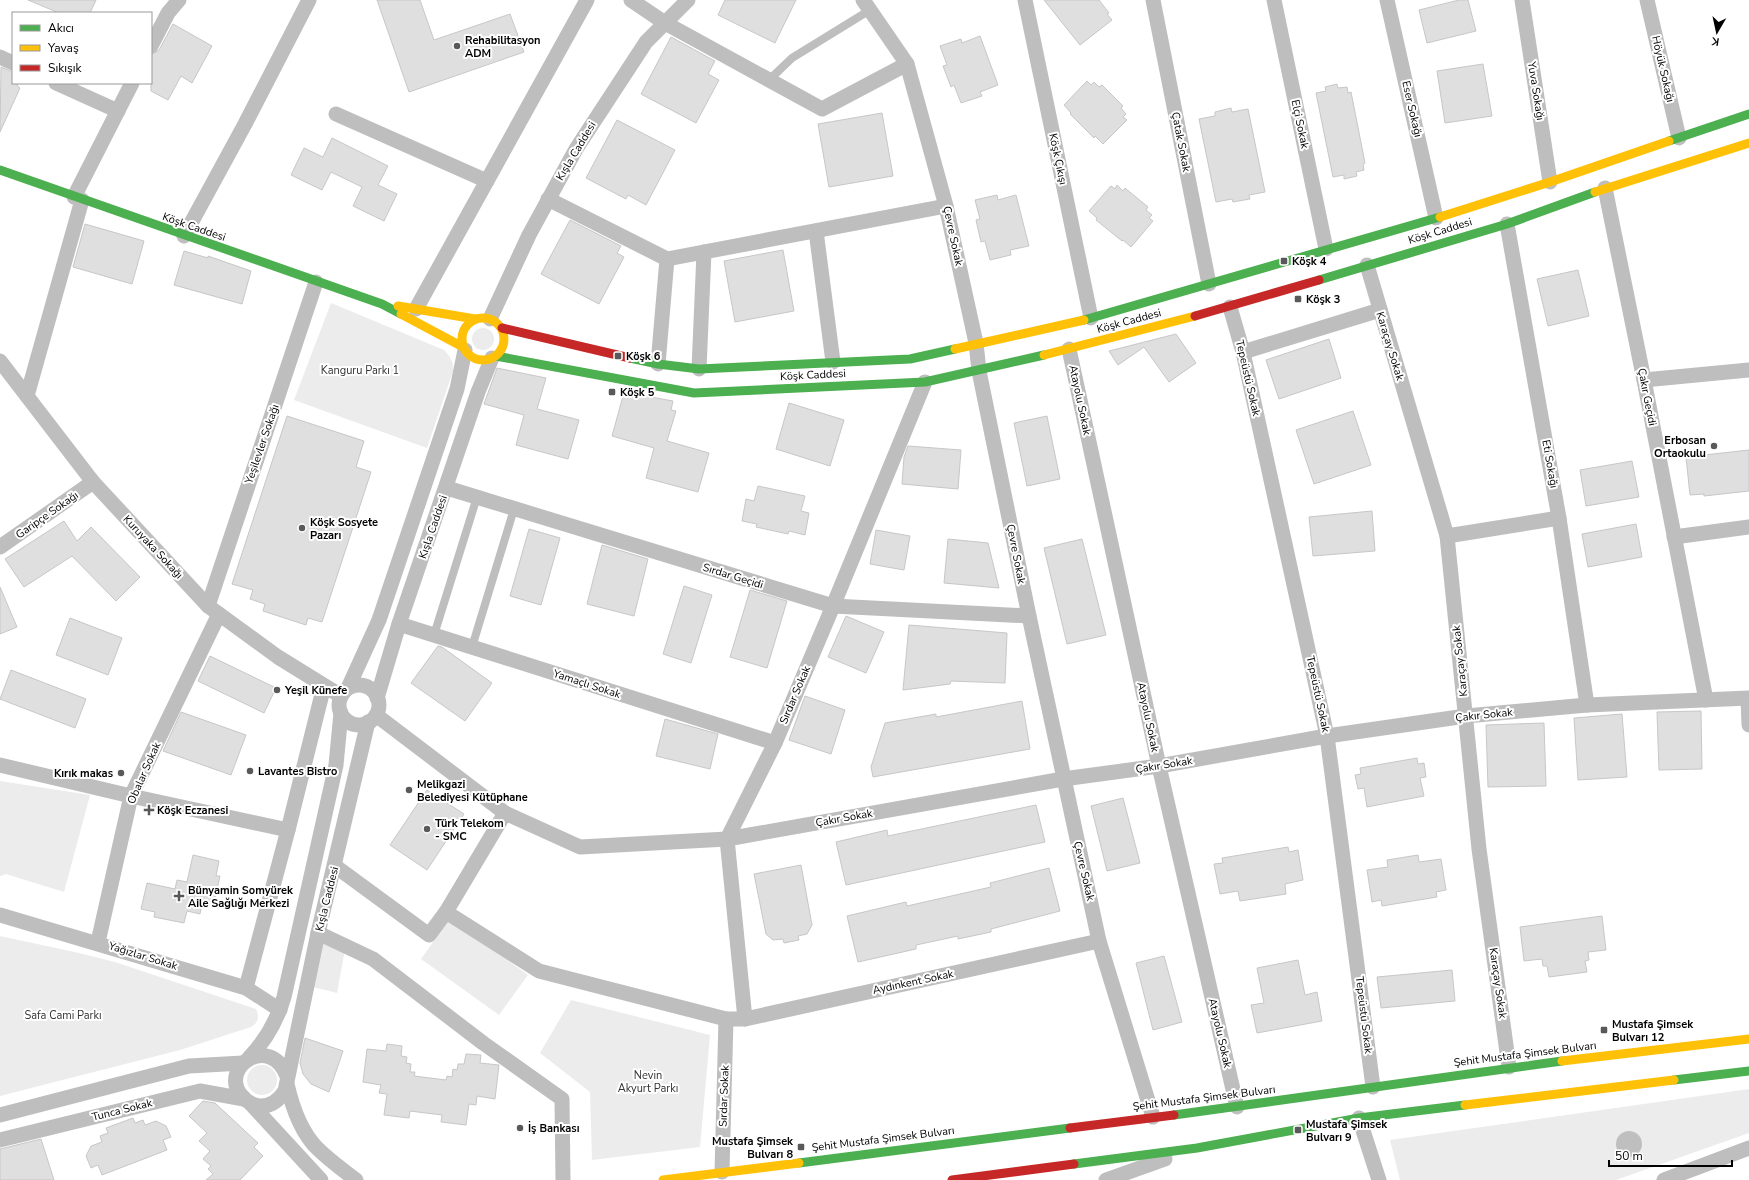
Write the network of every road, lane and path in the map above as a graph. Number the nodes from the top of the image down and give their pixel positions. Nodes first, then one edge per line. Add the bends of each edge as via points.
1 (179, 0) edge
2 (309, 0) edge
3 (587, 0) edge
4 (631, 0) edge
5 (688, 0) edge
6 (1025, 0) edge
7 (1153, 0) edge
8 (1274, 0) edge
9 (1387, 0) edge
10 (1522, 0) edge
11 (1647, 0) edge
12 (866, 3) edge
13 (665, 23) junction
14 (152, 44) edge
15 (0, 57) edge
16 (12, 63) edge
17 (907, 64) junction
18 (769, 80) junction
19 (58, 84) edge
20 (132, 84) edge
21 (118, 111) junction
22 (336, 114) dead end
23 (1749, 114) edge
24 (1679, 138) junction
25 (1749, 143) edge
26 (0, 170) edge
27 (487, 181) junction
28 (1550, 182) junction
29 (1605, 188) junction
30 (78, 199) junction
31 (548, 199) junction
32 (946, 206) junction
33 (1436, 218) junction
34 (1507, 224) junction
35 (816, 231) junction
36 (184, 236) junction
37 (1326, 249) junction
38 (704, 252) junction
39 (667, 259) junction
40 (1368, 265) junction
41 (316, 282) junction
42 (1209, 284) junction
43 (382, 304) junction
44 (1230, 307) junction
45 (416, 309) junction
46 (1380, 310) junction
47 (1091, 318) junction
48 (475, 319) junction
49 (496, 324) junction
50 (976, 344) junction
51 (464, 349) junction
52 (1069, 349) junction
53 (1242, 352) junction
54 (494, 357) junction
55 (0, 360) edge
56 (833, 362) junction
57 (658, 364) junction
58 (699, 369) junction
59 (1749, 370) edge
60 (979, 371) junction
61 (1644, 380) junction
62 (925, 382) junction
63 (27, 396) junction
64 (93, 482) junction
65 (446, 488) junction
66 (477, 498) junction
67 (514, 509) junction
68 (1559, 518) junction
69 (1749, 527) edge
70 (1447, 536) junction
71 (1674, 537) junction
72 (0, 547) edge
73 (833, 606) junction
74 (213, 610) junction
75 (1029, 616) junction
76 (399, 624) junction
77 (434, 635) junction
78 (472, 648) junction
79 (324, 686) junction
80 (344, 692) junction
81 (377, 698) junction
82 (1748, 698) edge
83 (1706, 700) junction
84 (1587, 705) junction
85 (341, 713) junction
86 (1466, 716) junction
87 (372, 719) junction
88 (1749, 725) edge
89 (1327, 736) junction
90 (775, 743) junction
91 (0, 765) edge
92 (1159, 766) junction
93 (1063, 779) junction
94 (131, 796) junction
95 (505, 813) junction
96 (288, 830) junction
97 (727, 839) junction
98 (335, 866) junction
99 (446, 912) junction
100 (0, 914) edge
101 (318, 933) junction
102 (1099, 941) junction
103 (98, 942) junction
104 (246, 988) junction
105 (280, 1010) junction
106 (726, 1019) junction
107 (745, 1019) junction
108 (1749, 1039) edge
109 (246, 1060) junction
110 (1509, 1067) junction
111 (1749, 1071) edge
112 (287, 1080) junction
113 (1373, 1087) junction
114 (248, 1101) junction
115 (1237, 1107) junction
116 (0, 1115) edge
117 (1153, 1117) junction
118 (1359, 1118) junction
119 (0, 1140) edge
120 (1197, 1148) junction
121 (1749, 1148) edge
122 (722, 1172) junction
123 (321, 1180) edge
124 (356, 1180) edge
125 (563, 1180) edge
126 (663, 1180) edge
127 (952, 1180) edge
128 (1106, 1180) edge
129 (1379, 1180) edge
130 (1664, 1180) edge

1 - 14 street via 168,13
2 - 36 street via 246,124
3 - 27 street
4 - 13 street
5 - 13 street, Kışla Caddesi
6 - 47 street, Köşk Çıkışı
7 - 42 street, Çatak Sokak
8 - 37 street, Elçi Sokak
9 - 33 street, Eser Sokağı
10 - 28 street, Yuva Sokağı
11 - 24 street, Höyük Sokağı
12 - 17 street, Çevre Sokak
12 - 18 lane via 792,58
13 - 18 street
13 - 31 street, Kışla Caddesi via 646,42 576,149
15 - 16 street
17 - 18 street via 822,109
17 - 32 street, Çevre Sokak
19 - 21 street
20 - 21 street
21 - 30 street
22 - 27 street
23 - 24 street, Köşk Caddesi
24 - 28 street, Köşk Caddesi
25 - 29 street, Köşk Caddesi
26 - 30 street, Köşk Caddesi
27 - 45 street
28 - 33 street, Köşk Caddesi
29 - 34 street, Köşk Caddesi
29 - 61 street, Çakır Geçidi
30 - 36 street, Köşk Caddesi
30 - 63 street
31 - 39 street
31 - 49 street, Kışla Caddesi via 509,276
32 - 35 street
32 - 50 street, Çevre Sokak
33 - 37 street, Köşk Caddesi
34 - 40 street, Köşk Caddesi
34 - 68 street, Eti Sokağı
35 - 38 street
35 - 56 street
36 - 41 street, Köşk Caddesi
37 - 42 street, Köşk Caddesi
38 - 39 street
38 - 58 street
39 - 57 street
40 - 44 street, Köşk Caddesi
40 - 46 street, Karaçay Sokak
41 - 43 street, Köşk Caddesi
41 - 74 street, Yeşilevler Sokağı
42 - 47 street, Köşk Caddesi
43 - 45 street
43 - 51 street
44 - 52 street, Köşk Caddesi
44 - 53 street, Tepeüstü Sokak
45 - 48 street
46 - 53 street
46 - 70 street, Karaçay Sokak
47 - 50 street, Köşk Caddesi
48 - 49 street
48 - 51 street via 462,332
49 - 54 street via 504,336 504,343
49 - 57 street, Köşk Caddesi
50 - 56 street, Köşk Caddesi via 910,359
50 - 60 street, Çevre Sokak
51 - 54 street via 477,359
51 - 80 street, Kışla Caddesi via 457,389 379,620
52 - 60 street, Köşk Caddesi
52 - 92 street, Atayolu Sokak
53 - 89 street, Tepeüstü Sokak
54 - 62 street, Köşk Caddesi via 694,392
54 - 65 street, Kışla Caddesi via 478,392
55 - 63 street, Kuruyaka Sokağı
56 - 58 street, Köşk Caddesi
57 - 58 street, Köşk Caddesi
59 - 61 street
60 - 62 street, Köşk Caddesi
60 - 75 street, Çevre Sokak
61 - 71 street, Çakır Geçidi
62 - 73 street, Sırdar Sokak
63 - 64 street, Kuruyaka Sokağı
64 - 72 street, Garipçe Sokağı
64 - 74 street, Kuruyaka Sokağı
65 - 66 street, Sırdar Geçidi
65 - 76 street, Kışla Caddesi
66 - 67 street, Sırdar Geçidi
66 - 77 lane
67 - 73 street, Sırdar Geçidi
67 - 78 lane
68 - 70 street
68 - 84 street, Eti Sokağı
69 - 71 street
70 - 86 street, Karaçay Sokak
71 - 83 street, Çakır Geçidi
73 - 75 street, Sırdar Geçidi
73 - 90 street, Sırdar Sokak
74 - 79 street, Kuruyaka Sokağı via 278,658
74 - 94 street, Obalar Sokak
75 - 93 street, Çevre Sokak
76 - 77 street, Yamaçlı Sokak
76 - 81 street, Kışla Caddesi
77 - 78 street, Yamaçlı Sokak
78 - 90 street, Yamaçlı Sokak
79 - 80 street, Kuruyaka Sokağı
79 - 96 street
80 - 81 street via 358,685 365,686 371,689
80 - 85 street via 339,706
81 - 87 street via 378,709
82 - 83 street, Çakır Sokak
82 - 88 street
83 - 84 street, Çakır Sokak
84 - 86 street, Çakır Sokak
85 - 87 street via 351,723 361,725
85 - 105 street, Kışla Caddesi via 336,765
86 - 89 street, Çakır Sokak
86 - 110 street, Karaçay Sokak via 1479,849
87 - 95 street
87 - 98 street, Kışla Caddesi
89 - 92 street, Çakır Sokak
89 - 113 street, Tepeüstü Sokak
90 - 97 street, Sırdar Sokak
91 - 94 street
92 - 93 street, Çakır Sokak
92 - 115 street, Atayolu Sokak
93 - 97 street, Çakır Sokak
93 - 102 street, Çevre Sokak
94 - 96 street
94 - 103 street, Obalar Sokak
95 - 97 street, Çakır Sokak via 580,847
95 - 99 street
96 - 104 street
97 - 107 street
98 - 99 street via 429,935
98 - 101 street, Kışla Caddesi
99 - 106 street, Aydınkent Sokak via 539,971
100 - 103 street, Yağızlar Sokak
101 - 112 street, Kışla Caddesi
101 - 125 street via 373,959 483,1043 562,1099
102 - 107 street, Aydınkent Sokak
102 - 117 street, Çevre Sokak
103 - 104 street, Yağızlar Sokak
104 - 105 street, Yağızlar Sokak
105 - 109 street, Kışla Caddesi via 268,1035
106 - 107 street, Aydınkent Sokak
106 - 122 street, Sırdar Sokak
108 - 110 street, Şehit Mustafa Şimsek Bulvarı
109 - 112 street via 257,1055 272,1057 279,1062
109 - 114 street via 238,1070 236,1085 239,1093
109 - 116 street via 190,1066
110 - 113 street, Şehit Mustafa Şimsek Bulvarı
111 - 118 street
112 - 114 street via 282,1095 274,1103 266,1105
112 - 124 street via 296,1116 309,1138 316,1148
113 - 115 street, Şehit Mustafa Şimsek Bulvarı
114 - 119 street, Tunca Sokak via 200,1091
114 - 123 street
115 - 117 street, Şehit Mustafa Şimsek Bulvarı
117 - 122 street, Şehit Mustafa Şimsek Bulvarı
118 - 120 street
118 - 129 street
120 - 127 street
120 - 128 street
121 - 130 street
122 - 126 street, Şehit Mustafa Şimsek Bulvarı

